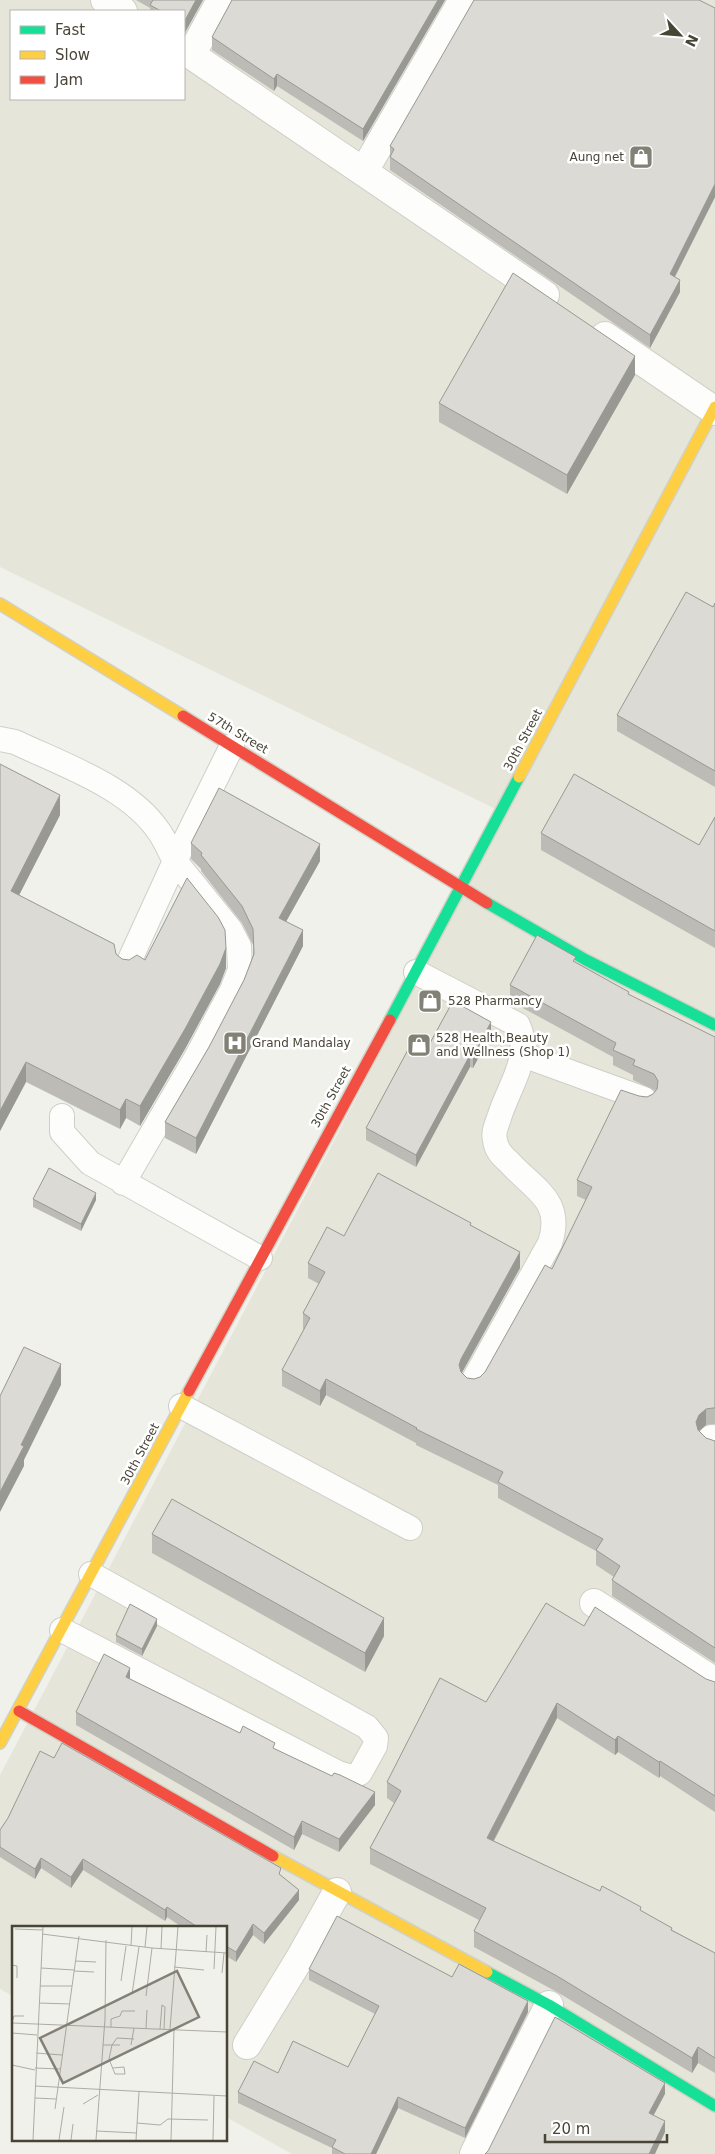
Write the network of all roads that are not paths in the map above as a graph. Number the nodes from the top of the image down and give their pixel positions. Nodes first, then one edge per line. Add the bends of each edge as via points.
1 (105, 0) edge
2 (221, 0) edge
3 (464, 0) edge
4 (121, 10) edge
5 (187, 53) edge
6 (364, 171) junction
7 (714, 409) edge
8 (0, 604) edge
9 (0, 739) edge
10 (232, 746) junction
11 (175, 861) junction
12 (462, 886) junction
13 (127, 966) edge
14 (416, 972) junction
15 (715, 1025) edge
16 (523, 1055) junction
17 (644, 1099) edge
18 (62, 1116) dead end
19 (123, 1183) junction
20 (260, 1258) junction
21 (473, 1381) edge
22 (181, 1406) junction
23 (410, 1528) dead end
24 (91, 1574) junction
25 (594, 1603) dead end
26 (62, 1630) junction
27 (715, 1682) edge
28 (18, 1711) junction
29 (0, 1743) edge
30 (337, 1892) junction
31 (549, 2005) junction
32 (247, 2045) dead end
33 (715, 2106) edge
34 (474, 2154) edge

1 - 4 street
2 - 5 street
3 - 6 street
5 - 6 street
6 - 7 street
7 - 12 street, 30th Street
8 - 10 street, 57th Street
9 - 11 lane via 15,742 116,791 147,817
10 - 11 lane
10 - 12 street, 57th Street
11 - 13 lane
11 - 19 lane via 230,929 239,946 240,970 197,1056
12 - 14 street, 30th Street
12 - 15 street, 57th Street via 554,942
14 - 16 lane via 518,1025 525,1045
14 - 20 street, 30th Street
16 - 17 lane
16 - 21 lane via 500,1114 495,1142 499,1152 553,1210 555,1227 550,1243
18 - 19 lane via 62,1132 75,1148 90,1163
19 - 20 lane
20 - 22 street, 30th Street
22 - 23 lane
22 - 24 street, 30th Street
24 - 26 street, 30th Street
24 - 26 lane via 367,1727 376,1738 376,1746 360,1773 352,1777 338,1774
25 - 27 street
26 - 28 street, 30th Street
28 - 29 street, 30th Street
28 - 30 street
30 - 31 street
30 - 32 street
31 - 33 street
31 - 34 street

